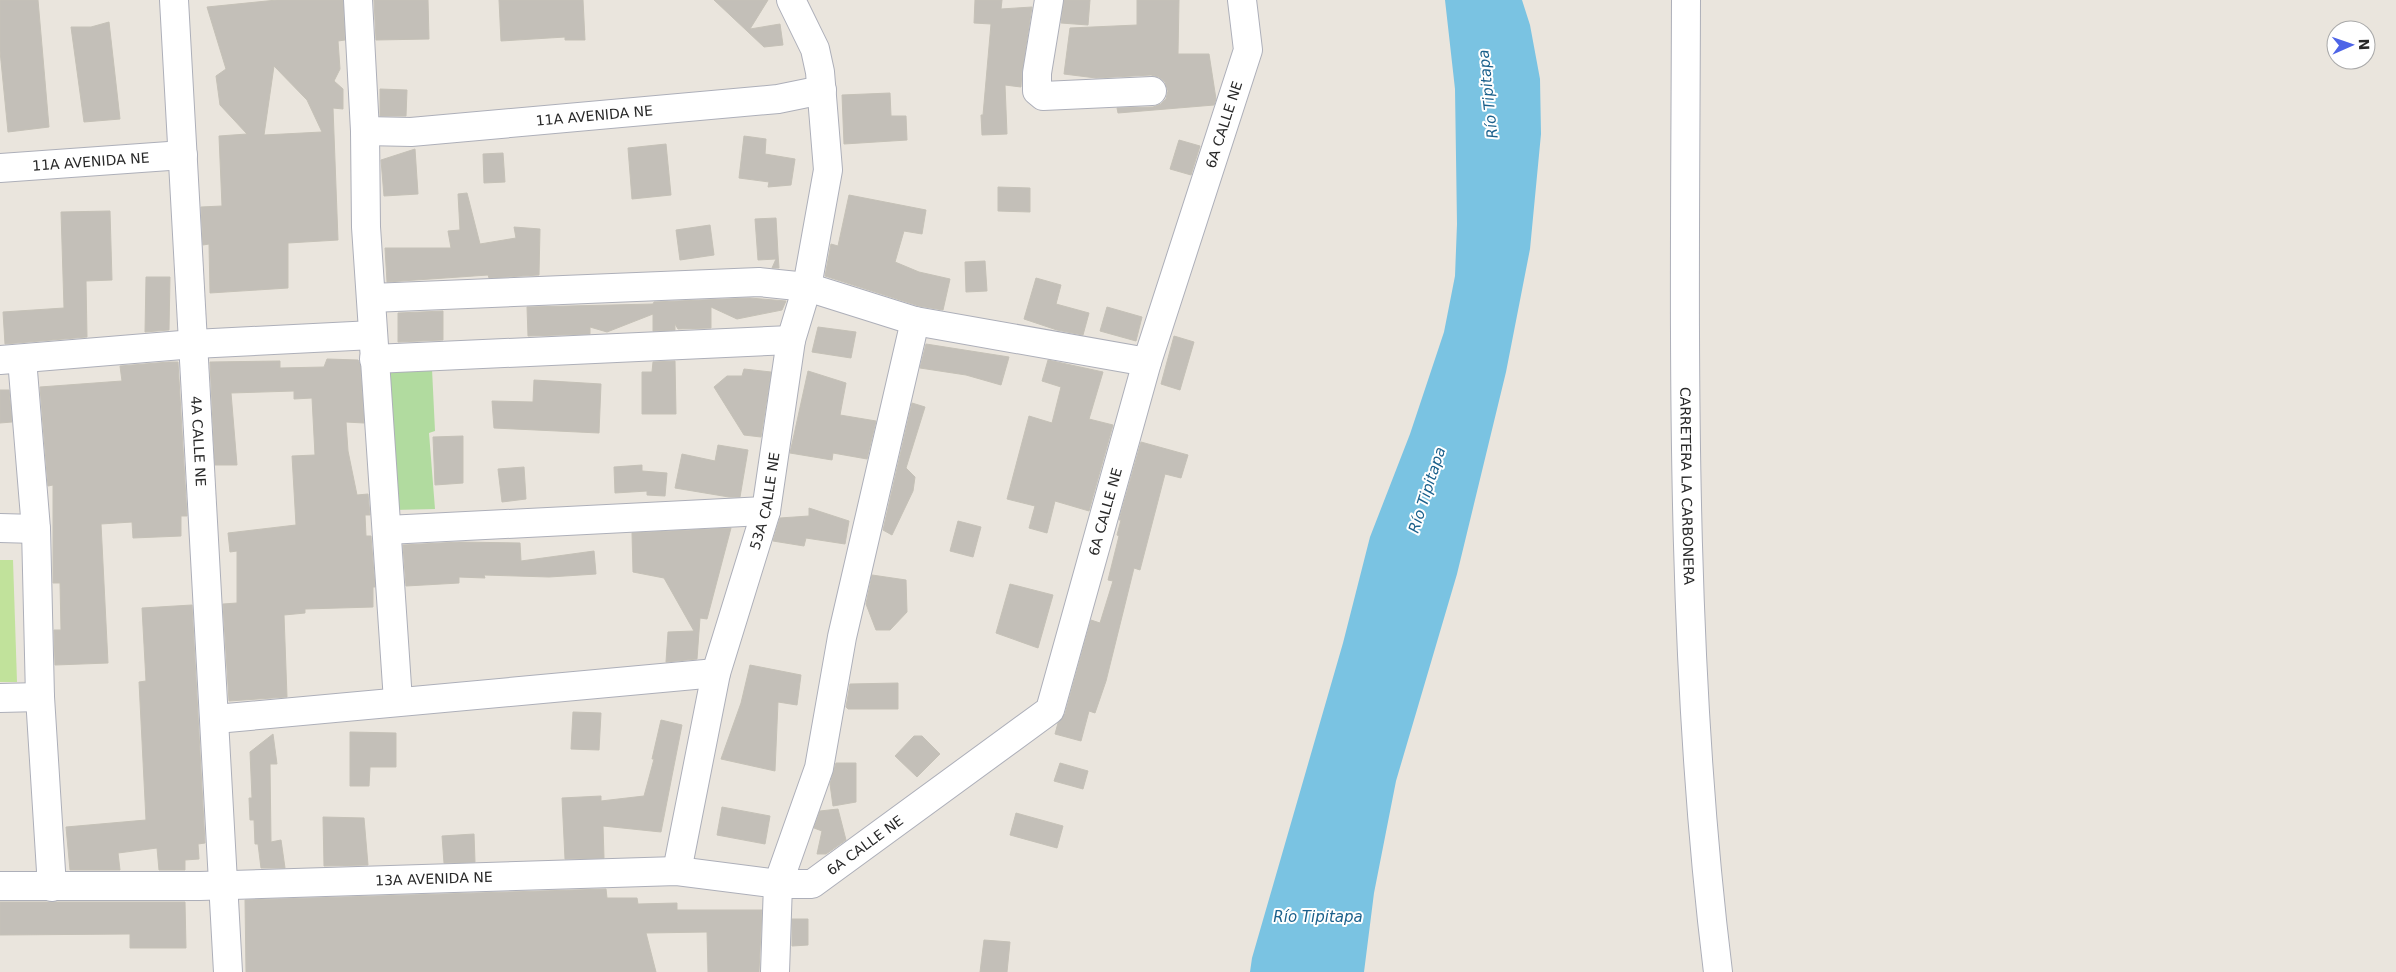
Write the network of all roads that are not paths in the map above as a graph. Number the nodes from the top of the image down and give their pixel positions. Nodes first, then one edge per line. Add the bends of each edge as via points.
1 (174, 0) edge
2 (358, 0) edge
3 (791, 0) edge
4 (1049, 0) edge
5 (1242, 0) edge
6 (1686, 0) edge
7 (822, 90) junction
8 (1152, 91) dead end
9 (365, 131) junction
10 (183, 155) junction
11 (0, 168) edge
12 (807, 287) junction
13 (372, 298) junction
14 (915, 321) junction
15 (791, 340) junction
16 (194, 344) junction
17 (374, 347) junction
18 (11, 359) edge
19 (1147, 362) junction
20 (766, 511) junction
21 (0, 528) edge
22 (36, 529) junction
23 (387, 530) junction
24 (716, 673) junction
25 (40, 697) junction
26 (0, 698) edge
27 (398, 701) junction
28 (216, 719) junction
29 (677, 871) junction
30 (225, 883) junction
31 (778, 884) junction
32 (0, 886) edge
33 (52, 887) junction
34 (228, 972) edge
35 (775, 972) edge
36 (1718, 972) edge

1 - 10 street, 4A CALLE NE
2 - 9 street
3 - 7 street, 53A CALLE NE via 815,48
4 - 8 street via 1037,91 1043,96
5 - 19 street, 6A CALLE NE via 1248,50
6 - 36 street, CARRETERA LA CARBONERA via 1685,398 1692,658 1707,882
7 - 9 street, 11A AVENIDA NE via 778,98 411,132
7 - 12 street, 53A CALLE NE via 828,170
9 - 13 street via 366,227
10 - 11 street, 11A AVENIDA NE
10 - 16 street, 4A CALLE NE
12 - 13 street via 759,282
12 - 14 street
12 - 15 street, 53A CALLE NE
13 - 17 street
14 - 19 street
14 - 31 street via 842,637 819,768
15 - 17 street
15 - 20 street, 53A CALLE NE
16 - 17 street
16 - 18 street
16 - 28 street, 4A CALLE NE
17 - 23 street
18 - 22 street
19 - 31 street, 6A CALLE NE via 1050,710 812,884
20 - 23 street
20 - 24 street, 53A CALLE NE
21 - 22 street
22 - 25 street
23 - 27 street
24 - 27 street
24 - 29 street, 53A CALLE NE
25 - 26 street
25 - 33 street
27 - 28 street
28 - 30 street, 4A CALLE NE
29 - 30 street, 13A AVENIDA NE
29 - 31 street, 13A AVENIDA NE
30 - 33 street, 13A AVENIDA NE
30 - 34 street, 4A CALLE NE
31 - 35 street
32 - 33 street, 13A AVENIDA NE

